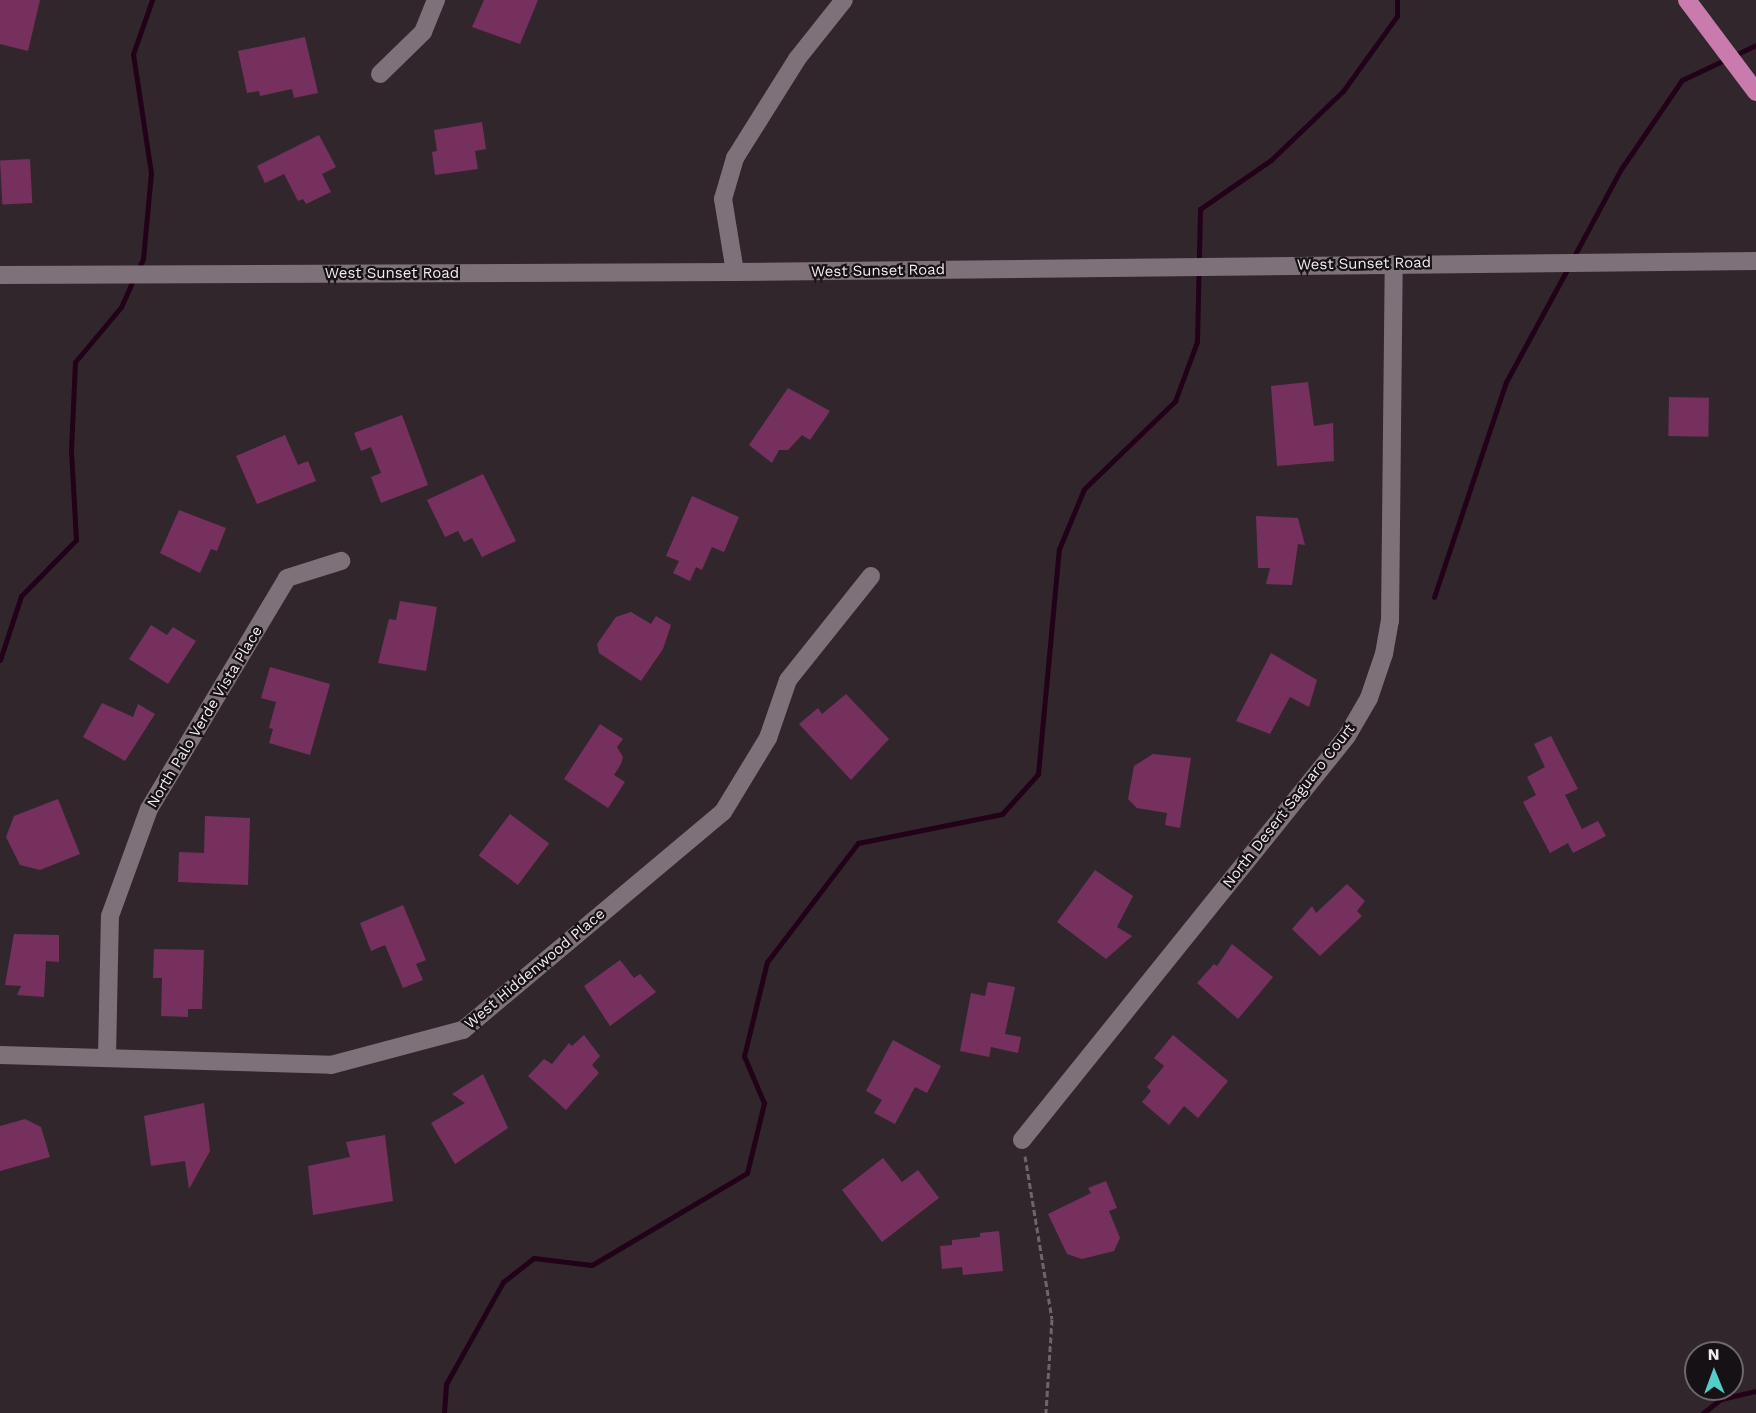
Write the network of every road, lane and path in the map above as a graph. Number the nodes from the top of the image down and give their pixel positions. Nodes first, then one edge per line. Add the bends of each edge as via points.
1 (435, 0) edge
2 (844, 0) edge
3 (1687, 0) edge
4 (380, 74) dead end
5 (1756, 92) edge
6 (1756, 261) edge
7 (1394, 264) junction
8 (735, 272) junction
9 (0, 275) edge
10 (341, 561) dead end
11 (871, 576) dead end
12 (0, 1055) edge
13 (107, 1056) junction
14 (1022, 1140) joint
15 (1046, 1413) edge

1 - 4 street via 423,32
2 - 8 street via 797,59 735,158 723,199
3 - 5 main road
6 - 7 street, West Sunset Road
7 - 8 street, West Sunset Road
7 - 14 street, North Desert Saguaro Court via 1390,621 1369,698 1347,736
8 - 9 street, West Sunset Road
10 - 13 street, North Palo Verde Vista Place via 286,578 149,809 110,916
11 - 13 street, West Hiddenwood Place via 788,680 768,738 723,812 463,1030 331,1065
12 - 13 street, West Hiddenwood Place
14 - 15 path via 1052,1319

